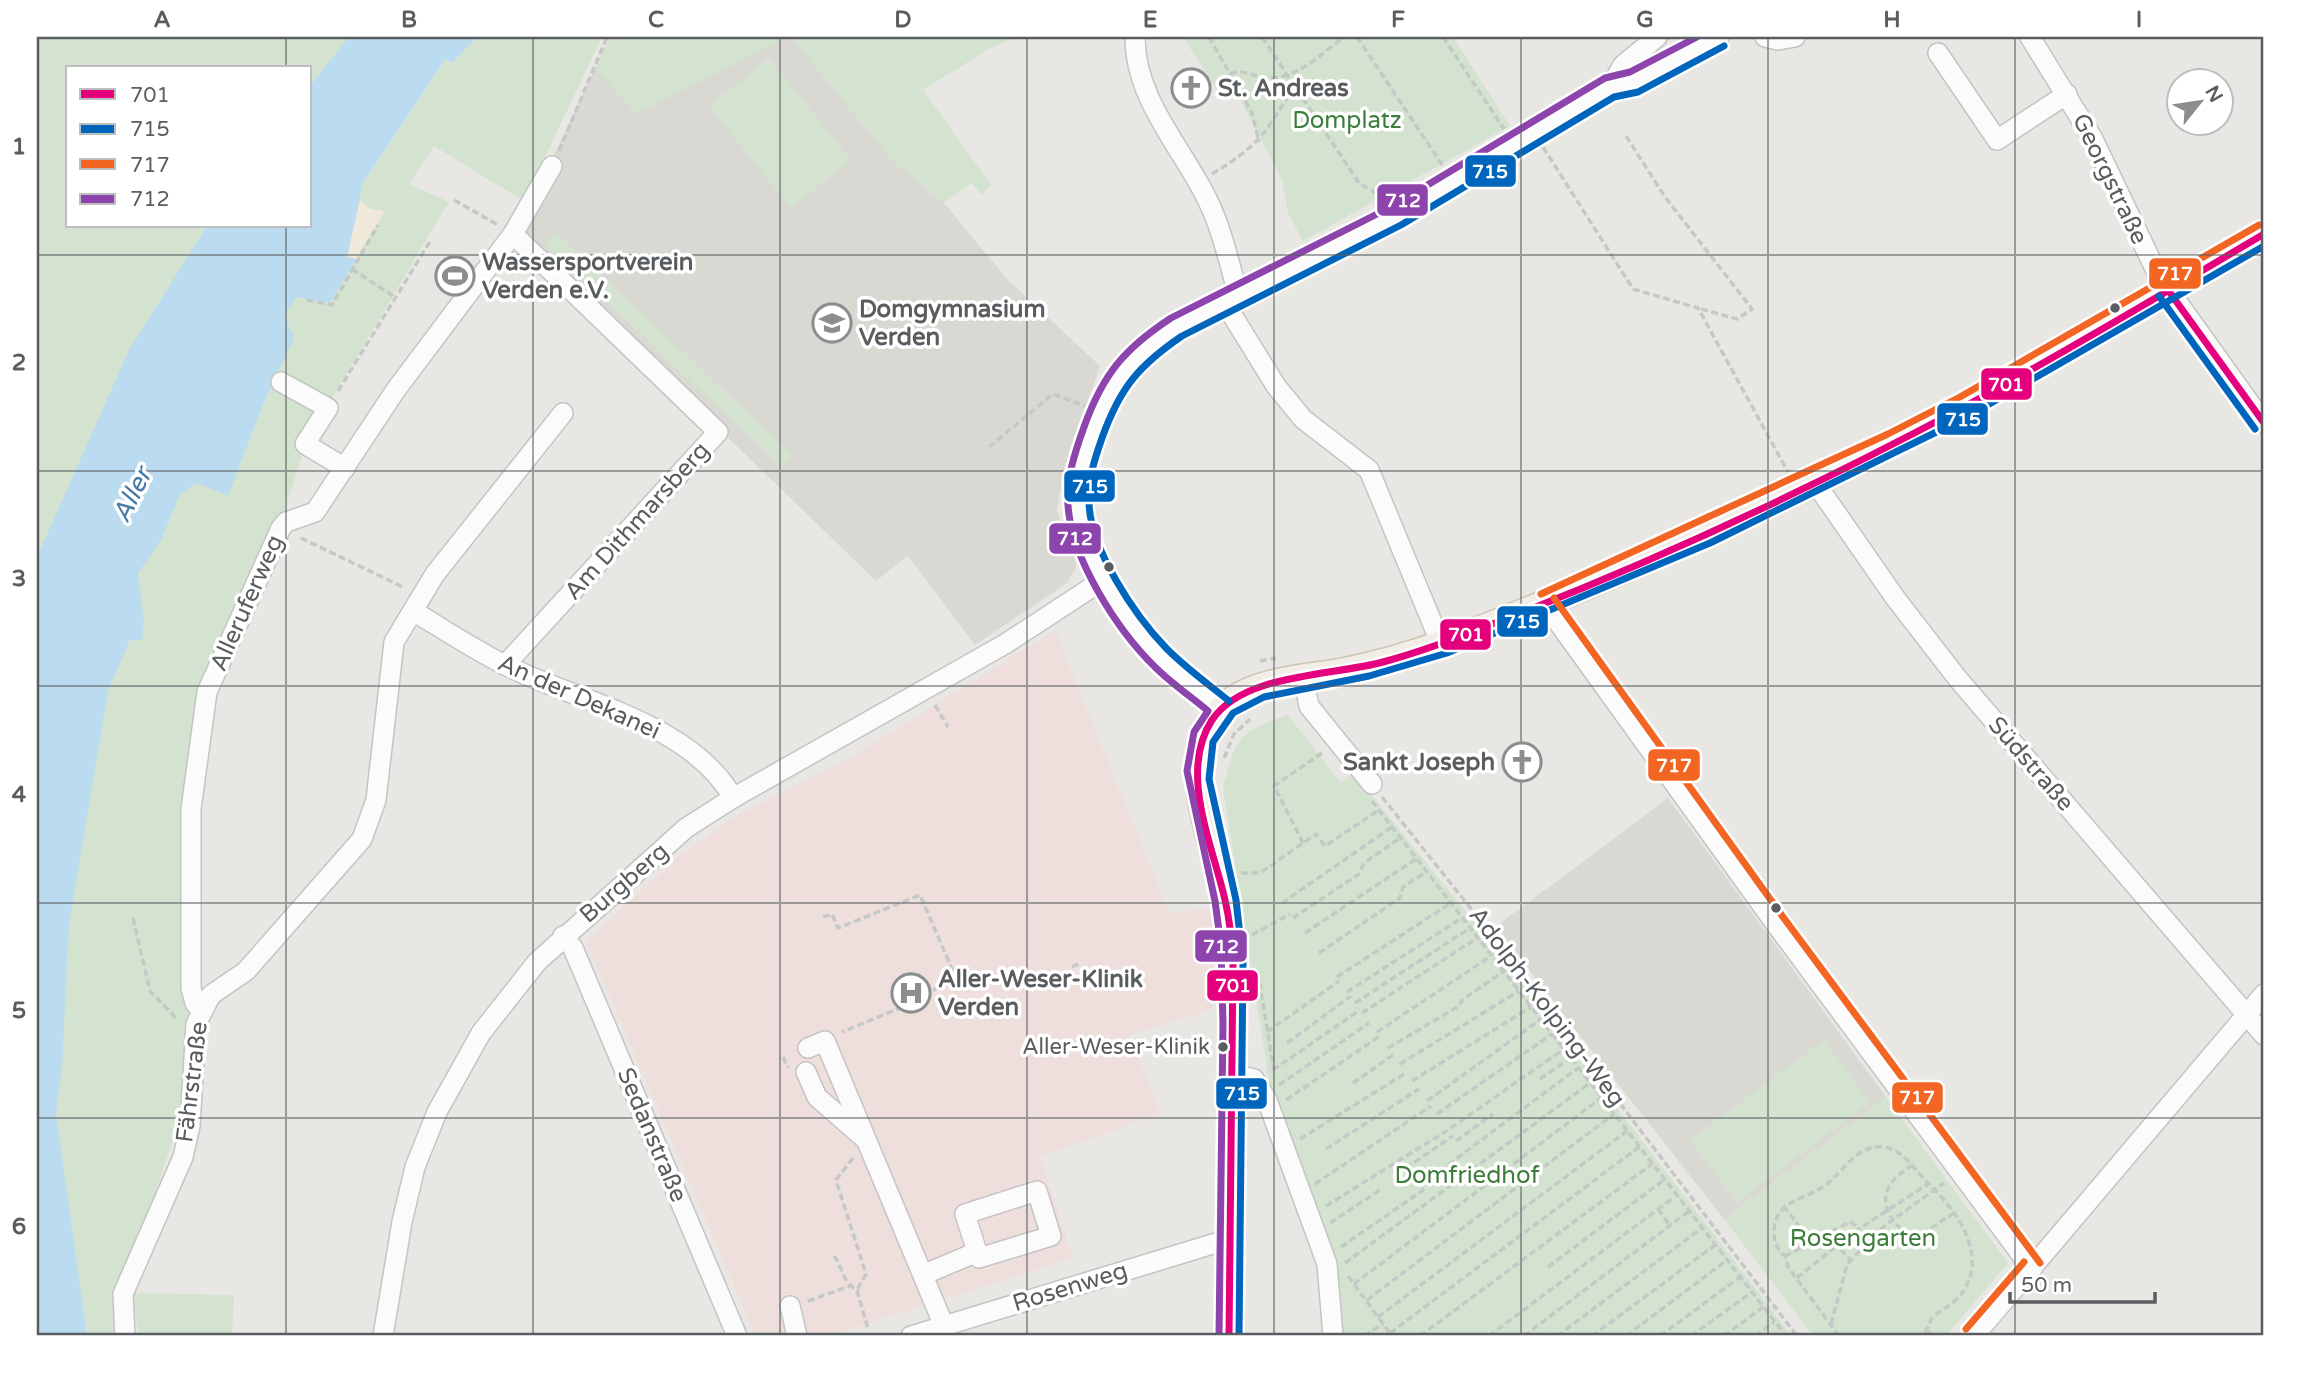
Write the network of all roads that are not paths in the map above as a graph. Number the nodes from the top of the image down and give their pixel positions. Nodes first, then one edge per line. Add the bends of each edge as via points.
1 (1135, 37) edge
2 (1657, 37) edge
3 (1719, 37) edge
4 (1765, 37) edge
5 (1795, 37) edge
6 (2030, 37) edge
7 (1938, 53) dead end
8 (1610, 87) junction
9 (2067, 94) junction
10 (552, 166) road end
11 (513, 234) junction
12 (2264, 234) edge
13 (2168, 290) junction
14 (1231, 298) junction
15 (281, 382) dead end
16 (564, 413) dead end
17 (2264, 424) edge
18 (345, 468) junction
19 (1795, 478) junction
20 (1106, 578) junction
21 (417, 603) junction
22 (1545, 604) junction
23 (1441, 644) junction
24 (505, 665) junction
25 (1303, 677) junction
26 (1222, 709) junction
27 (1368, 788) road end
28 (733, 798) junction
29 (563, 936) junction
30 (2264, 994) edge
31 (2247, 1014) junction
32 (198, 1017) junction
33 (2264, 1035) edge
34 (808, 1048) dead end
35 (806, 1072) dead end
36 (1233, 1074) junction
37 (863, 1145) junction
38 (1230, 1242) junction
39 (977, 1252) junction
40 (2032, 1269) junction
41 (925, 1274) junction
42 (790, 1307) road end
43 (944, 1326) junction
44 (125, 1336) edge
45 (383, 1336) edge
46 (737, 1336) edge
47 (797, 1336) edge
48 (911, 1336) edge
49 (1229, 1336) edge
50 (1333, 1336) edge
51 (1974, 1336) edge

1 - 14 street via 1137,69 1146,93 1215,216
2 - 8 street via 1623,65
3 - 8 street via 1634,82
4 - 5 street
6 - 9 street, Georgstraße
7 - 9 street via 1997,140
8 - 14 street via 1396,216
9 - 13 street, Georgstraße
10 - 11 street, Alleruferweg
11 - 18 street, Alleruferweg via 395,391
11 - 24 street, Am Dithmarsberg via 718,432
12 - 13 main road
13 - 17 street, Georgstraße
13 - 19 main road via 1965,406
14 - 20 street via 1143,349 1110,388 1083,467 1078,505 1087,542
14 - 23 street via 1276,386 1303,419 1369,470
15 - 18 street via 328,408 305,444
16 - 21 street
18 - 32 street, Alleruferweg via 315,512 281,528 207,692 191,809 191,988
19 - 22 main road
19 - 31 street, Südstraße via 1958,679
20 - 26 street via 1159,657
20 - 28 street, Burgberg via 1005,644
21 - 24 street, An der Dekanei
21 - 32 street, Fährstraße via 394,642 376,800 362,839 246,971 211,995
22 - 23 main road
22 - 40 street
23 - 25 main road via 1373,664
24 - 28 street, An der Dekanei via 669,737 697,756
25 - 26 main road via 1252,688
25 - 27 street via 1309,706
26 - 36 main road via 1204,735 1197,771 1230,922
28 - 29 street, Burgberg via 686,828
29 - 45 street, Burgberg via 495,1013 437,1112 415,1167
29 - 46 street, Sedanstraße via 578,960
30 - 31 street
31 - 33 street, Südstraße
31 - 40 street
32 - 44 street, Fährstraße via 190,1126 183,1157 123,1294
34 - 37 street via 825,1041
35 - 37 street via 817,1097
36 - 38 main road
36 - 50 street via 1254,1079 1267,1100 1327,1264
37 - 41 street
38 - 43 street, Rosenweg
38 - 49 main road
39 - 39 street via 979,1258 1051,1236 1037,1191 965,1214
39 - 41 street
40 - 51 street
41 - 43 street
42 - 47 street
43 - 48 street, Rosenweg

